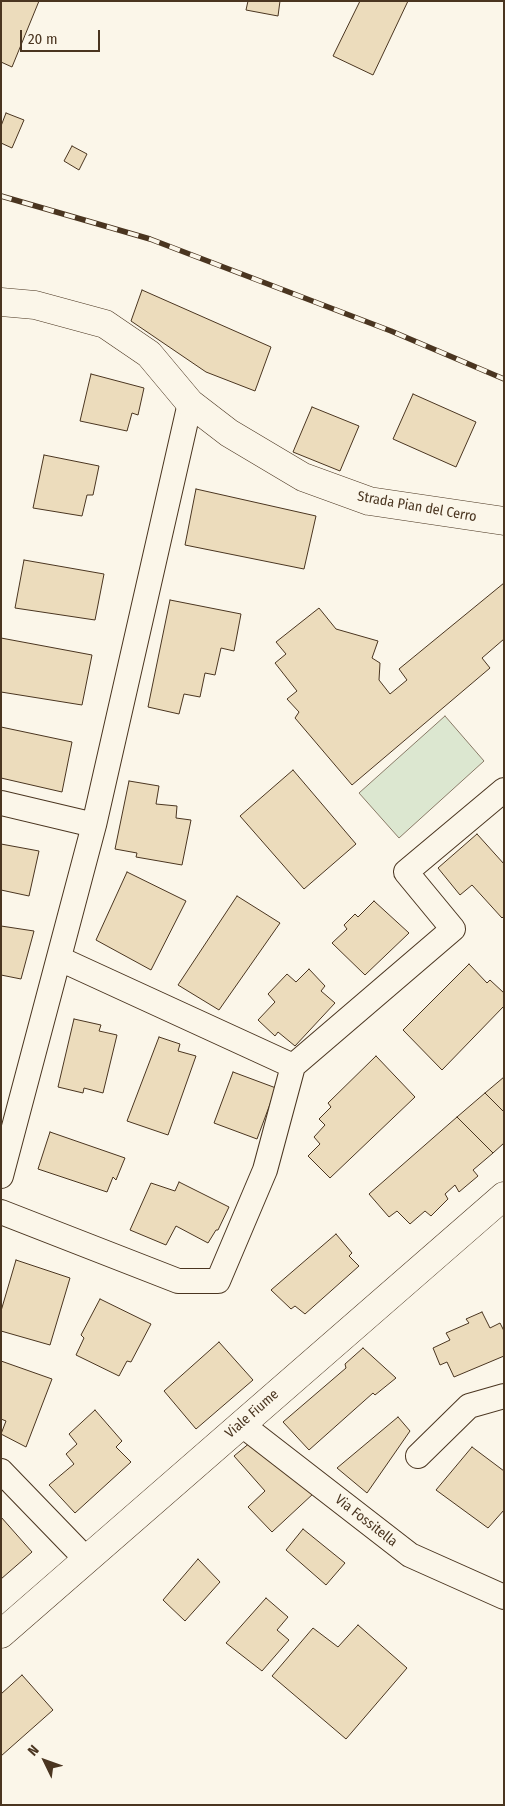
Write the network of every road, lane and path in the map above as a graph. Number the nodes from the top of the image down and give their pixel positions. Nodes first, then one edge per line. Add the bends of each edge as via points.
1 (1, 302) edge
2 (190, 403) junction
3 (504, 521) edge
4 (504, 790) edge
5 (1, 802) edge
6 (94, 825) junction
7 (60, 959) junction
8 (293, 1066) junction
9 (1, 1176) edge
10 (504, 1196) edge
11 (1, 1212) edge
12 (504, 1396) edge
13 (241, 1424) junction
14 (418, 1456) dead end
15 (1, 1471) edge
16 (86, 1559) junction
17 (504, 1597) edge
18 (1, 1634) edge

1 - 2 main road, Strada Pian del Cerro via 35,305 105,324 149,354
2 - 3 main road, Strada Pian del Cerro via 229,433 303,476 335,490 369,501
2 - 6 street
4 - 8 street via 406,872 453,929
5 - 6 street
6 - 7 street
7 - 8 street
7 - 9 street
8 - 11 street via 265,1170 218,1281 178,1281
10 - 13 main road, Viale Fiume
12 - 14 street via 469,1406
13 - 16 main road, Viale Fiume
13 - 17 street, Via Fossitella via 410,1556
15 - 16 street
16 - 18 main road, Viale Fiume

